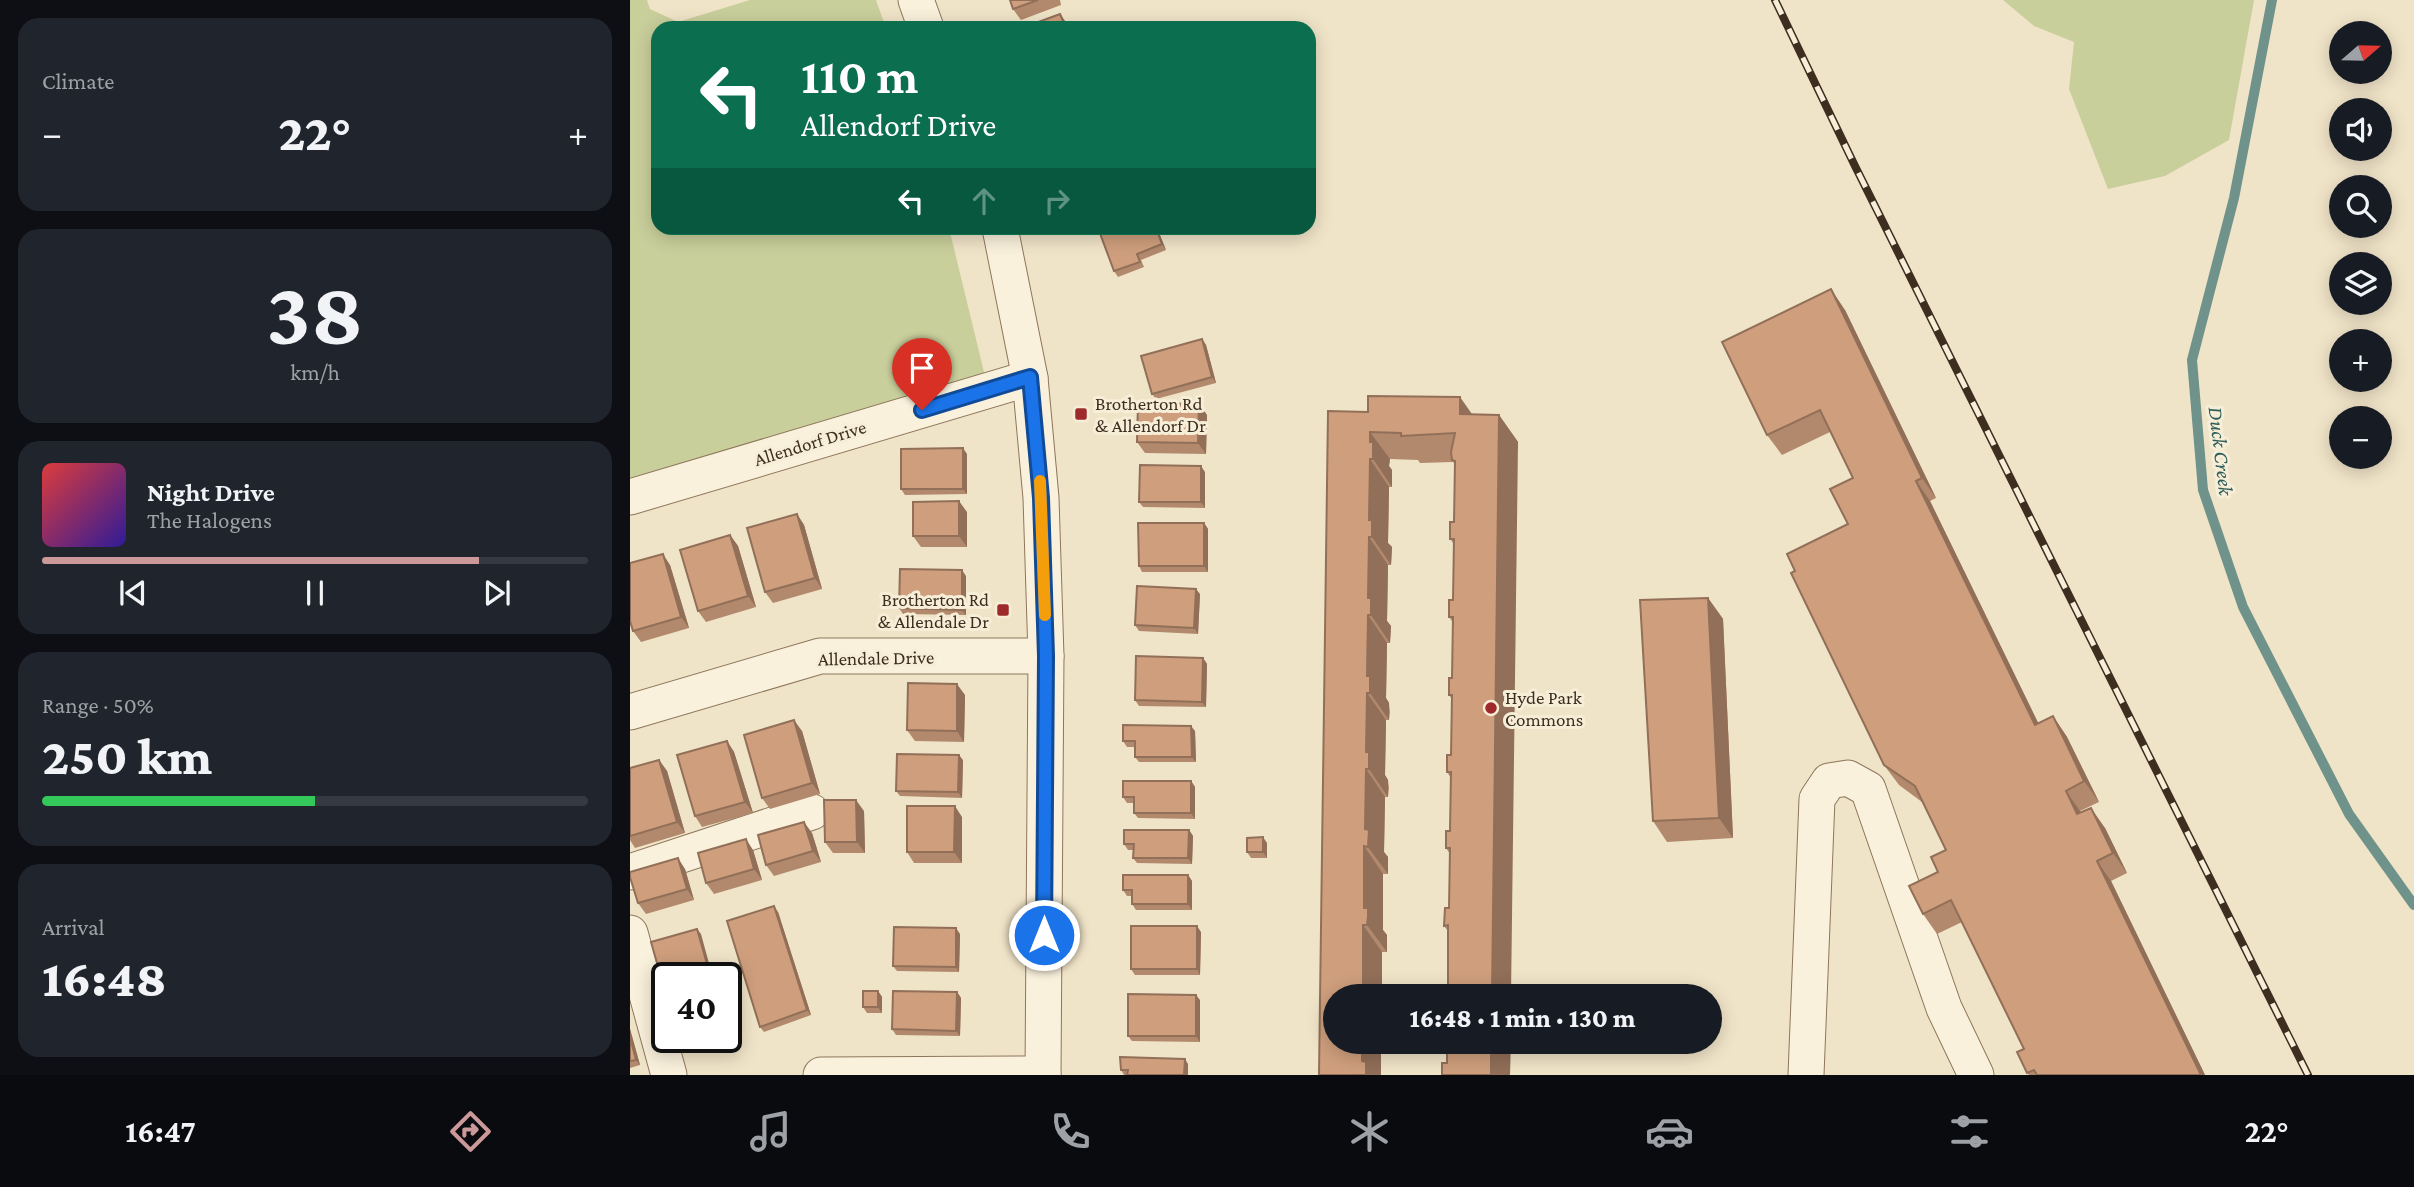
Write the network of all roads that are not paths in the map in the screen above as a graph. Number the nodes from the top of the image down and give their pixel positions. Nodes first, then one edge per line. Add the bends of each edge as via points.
1 (916, 0) edge
2 (924, 21) edge
3 (1001, 235) edge
4 (1030, 377) junction
5 (630, 496) edge
6 (1046, 656) junction
7 (630, 712) edge
8 (812, 812) dead end
9 (630, 872) edge
10 (630, 933) edge
11 (669, 1075) edge
12 (821, 1075) edge
13 (1043, 1075) edge
14 (1806, 1075) edge
15 (1976, 1075) edge

1 - 2 street
3 - 4 street
4 - 5 street, Allendorf Drive
4 - 6 street via 1041,498
6 - 7 street, Allendale Drive via 820,656
6 - 13 street
8 - 9 street
10 - 11 street
12 - 13 street
14 - 15 street via 1816,799 1829,781 1848,778 1868,789 1944,1008

